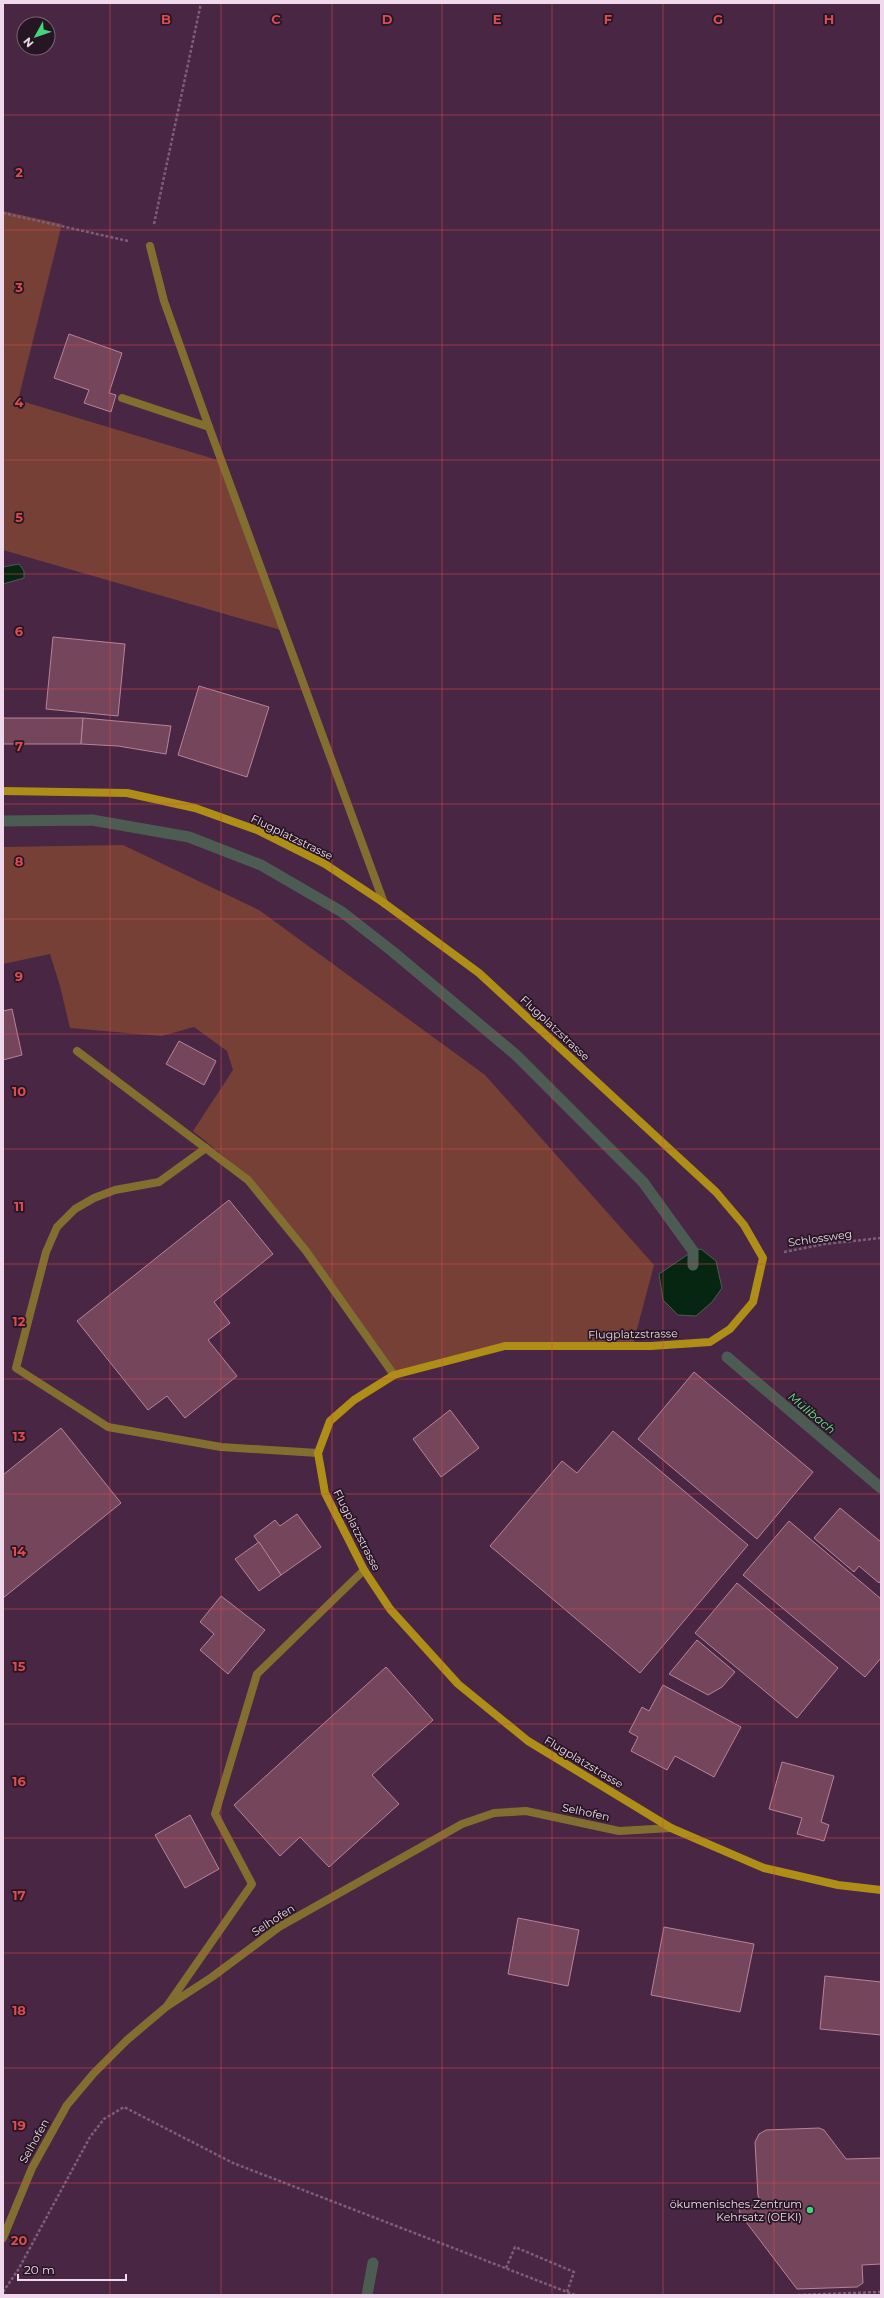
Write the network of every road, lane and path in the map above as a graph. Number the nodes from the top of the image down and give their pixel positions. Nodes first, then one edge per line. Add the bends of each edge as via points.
1 (201, 3) edge
2 (3, 213) edge
3 (150, 246) junction
4 (122, 398) dead end
5 (209, 427) junction
6 (3, 792) edge
7 (384, 903) junction
8 (77, 1051) dead end
9 (206, 1148) junction
10 (881, 1238) edge
11 (763, 1258) junction
12 (394, 1375) junction
13 (318, 1453) junction
14 (364, 1570) junction
15 (671, 1828) junction
16 (881, 1890) edge
17 (166, 2007) junction
18 (3, 2238) edge
19 (506, 2268) junction
20 (3, 2292) edge
21 (567, 2292) junction
22 (881, 2292) edge
23 (575, 2295) edge
24 (798, 2295) edge

1 - 3 path
2 - 3 path
3 - 5 street via 164,301
4 - 5 street
5 - 7 street
6 - 7 street, Flugplatzstrasse via 127,793 195,808 257,830 325,864
7 - 11 street, Flugplatzstrasse via 479,973 716,1192 744,1225
8 - 9 street
9 - 12 street via 248,1180 306,1251
9 - 13 street via 159,1182 115,1190 94,1198 75,1209 57,1227 46,1252 16,1368 108,1427 221,1447
10 - 11 path, Schlossweg via 825,1244
11 - 12 street, Flugplatzstrasse via 753,1302 730,1329 710,1342 651,1346 505,1346
12 - 13 street, Flugplatzstrasse via 354,1400 330,1421
13 - 14 street, Flugplatzstrasse via 325,1493
14 - 15 street, Flugplatzstrasse via 390,1609 458,1684 528,1741
14 - 17 street via 257,1674 215,1814 252,1884
15 - 16 street, Flugplatzstrasse via 764,1868 838,1885
15 - 17 street, Selhofen via 619,1830 526,1811 494,1813 462,1824 279,1927 212,1977
17 - 18 street, Selhofen via 127,2040 67,2105 32,2168
19 - 20 path via 234,2163 124,2107 104,2119 90,2137 18,2270
19 - 21 path
19 - 21 path via 515,2247 574,2272
21 - 23 path
22 - 24 path

